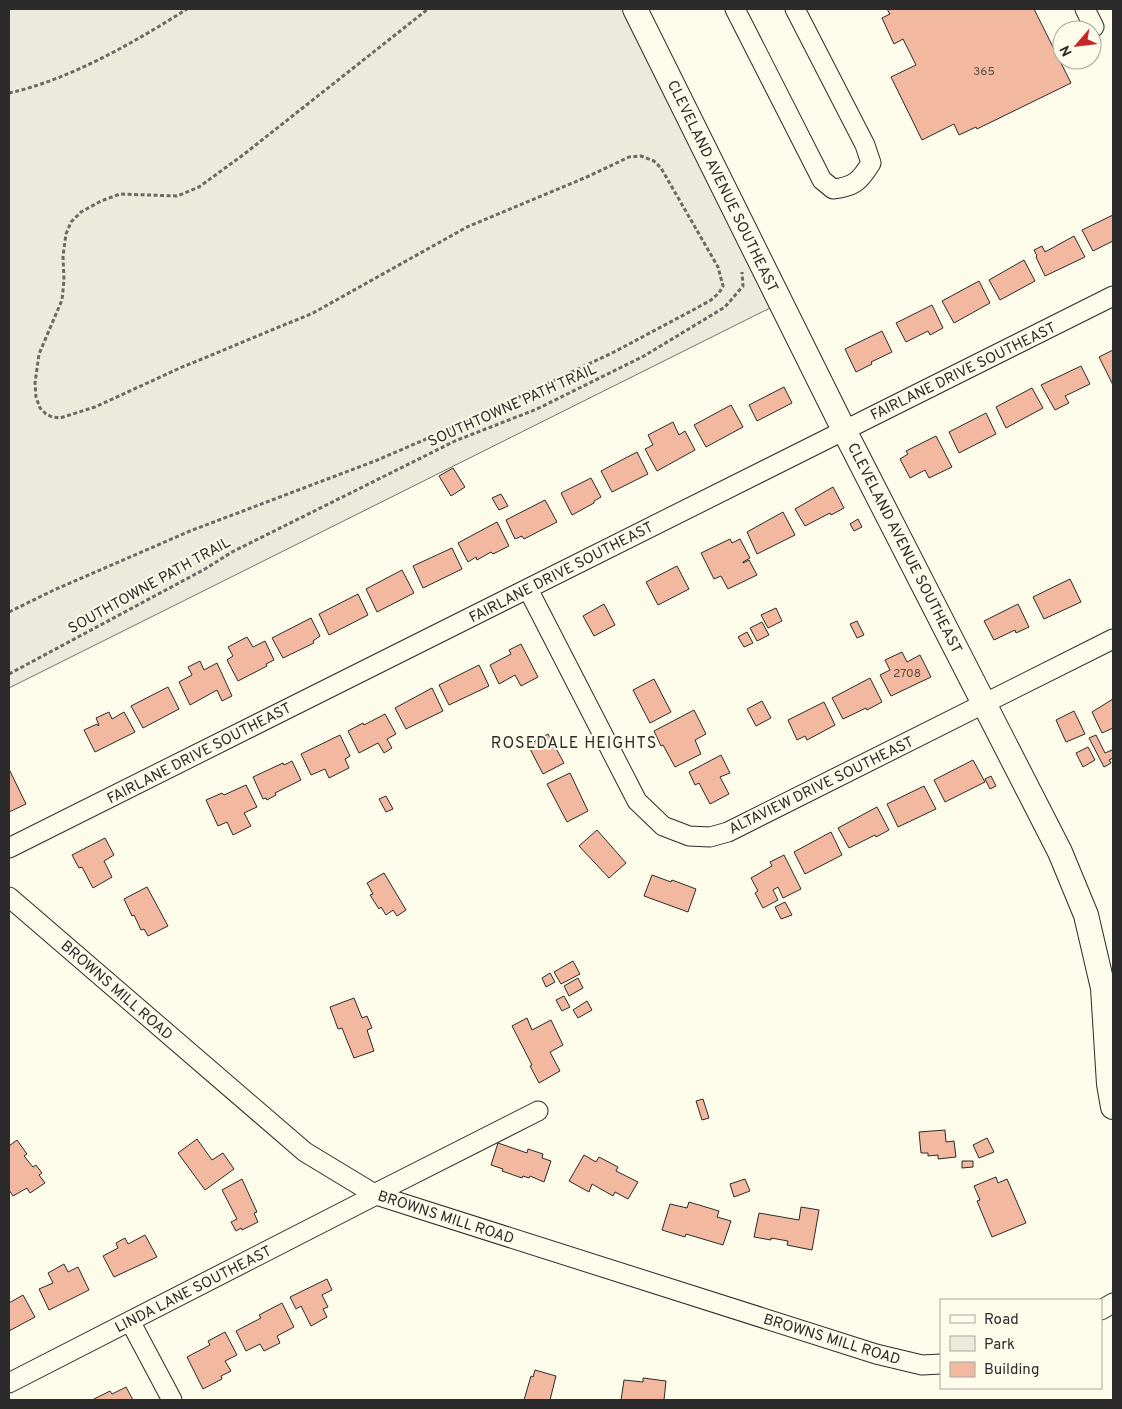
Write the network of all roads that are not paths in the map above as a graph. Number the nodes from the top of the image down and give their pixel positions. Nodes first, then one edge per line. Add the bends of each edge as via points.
1 (635, 9) edge
2 (735, 9) edge
3 (795, 9) edge
4 (1113, 296) edge
5 (844, 430) junction
6 (528, 589) junction
7 (1113, 639) edge
8 (984, 703) junction
9 (9, 848) edge
10 (9, 897) edge
11 (1113, 1107) edge
12 (538, 1111) dead end
13 (375, 1194) junction
14 (1113, 1303) edge
15 (1102, 1309) edge
16 (130, 1321) junction
17 (940, 1364) edge
18 (9, 1383) edge
19 (172, 1400) edge

1 - 5 main road, CLEVELAND AVENUE SOUTHEAST
2 - 3 street via 822,180 833,190 847,188 861,178 871,163 865,145
4 - 5 street, FAIRLANE DRIVE SOUTHEAST
5 - 6 street, FAIRLANE DRIVE SOUTHEAST
5 - 8 main road, CLEVELAND AVENUE SOUTHEAST
6 - 8 street, ALTAVIEW DRIVE SOUTHEAST via 637,801 663,826 689,836 710,837 728,832
6 - 9 street, FAIRLANE DRIVE SOUTHEAST
7 - 8 street, ALTAVIEW DRIVE SOUTHEAST
8 - 11 main road, CLEVELAND AVENUE SOUTHEAST via 1060,852 1086,915 1103,988
10 - 13 street, BROWNS MILL ROAD via 305,1152
12 - 13 street, LINDA LANE SOUTHEAST
13 - 16 street, LINDA LANE SOUTHEAST
13 - 17 street, BROWNS MILL ROAD via 876,1354 922,1366
14 - 15 street
16 - 18 street, LINDA LANE SOUTHEAST
16 - 19 street

